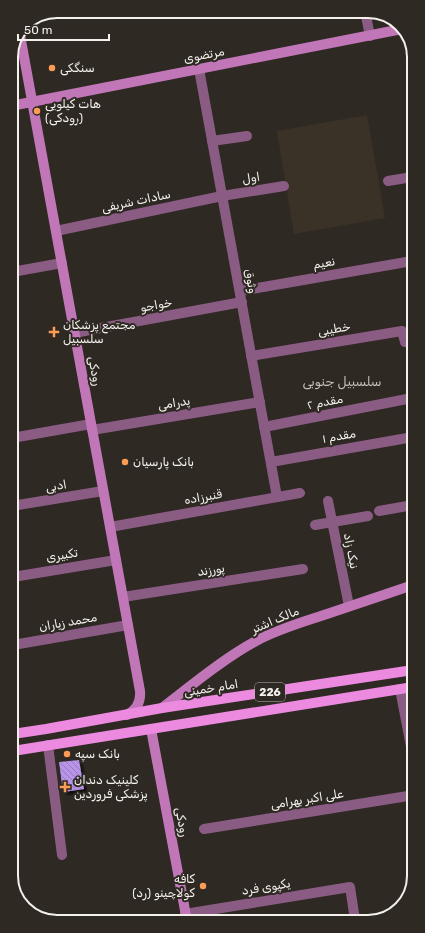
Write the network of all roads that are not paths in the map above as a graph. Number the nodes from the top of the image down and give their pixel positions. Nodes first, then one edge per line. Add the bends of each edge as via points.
1 (366, 18) edge
2 (397, 30) edge
3 (370, 36) junction
4 (18, 51) edge
5 (199, 69) junction
6 (32, 102) junction
7 (18, 105) edge
8 (247, 136) dead end
9 (212, 141) junction
10 (407, 178) edge
11 (388, 181) dead end
12 (284, 186) dead end
13 (222, 196) junction
14 (56, 231) junction
15 (407, 262) edge
16 (62, 263) junction
17 (18, 271) edge
18 (240, 291) junction
19 (242, 302) junction
20 (74, 333) junction
21 (407, 341) edge
22 (251, 356) junction
23 (407, 399) edge
24 (260, 402) junction
25 (92, 427) junction
26 (264, 427) junction
27 (18, 437) edge
28 (407, 437) edge
29 (270, 462) junction
30 (104, 491) junction
31 (300, 493) dead end
32 (277, 498) junction
33 (328, 501) dead end
34 (18, 505) edge
35 (407, 506) edge
36 (379, 511) dead end
37 (368, 516) dead end
38 (332, 522) junction
39 (315, 525) dead end
40 (110, 527) junction
41 (116, 560) junction
42 (302, 569) dead end
43 (18, 576) edge
44 (407, 587) edge
45 (123, 596) junction
46 (349, 606) junction
47 (128, 625) junction
48 (18, 644) edge
49 (407, 671) edge
50 (407, 688) edge
51 (400, 689) junction
52 (162, 708) junction
53 (127, 715) junction
54 (407, 726) edge
55 (151, 729) junction
56 (18, 733) edge
57 (48, 745) junction
58 (18, 750) edge
59 (407, 796) edge
60 (204, 829) dead end
61 (62, 855) dead end
62 (186, 915) edge
63 (197, 915) edge
64 (354, 915) edge

1 - 3 street
2 - 3 main road, مرتضوی
3 - 5 main road, مرتضوی
4 - 6 main road, رودکی
5 - 6 main road, مرتضوی
5 - 9 street, وثوق
6 - 7 main road, مرتضوی
6 - 14 main road, رودکی
8 - 9 street
9 - 13 street, وثوق
10 - 11 street
12 - 13 street, اول
13 - 14 street, سادات شریفی
13 - 18 street, وثوق
14 - 16 main road, رودکی
15 - 18 street, نعیم
16 - 17 street
16 - 20 main road, رودکی
18 - 19 street, وثوق
19 - 20 street, خواجو
19 - 22 street, وثوق
20 - 25 main road, رودکی
21 - 22 street, خطیبی via 405,342 402,331
22 - 24 street, وثوق
23 - 26 street, مقدم ۲
24 - 25 street, پدرامی
24 - 26 street, وثوق
25 - 27 street, پدرامی
25 - 30 main road, رودکی
26 - 29 street, وثوق
28 - 29 street, مقدم ۱
29 - 32 street, وثوق
30 - 34 street, ادبی
30 - 40 main road, رودکی
31 - 32 street, قنبرزاده
32 - 40 street, قنبرزاده
33 - 38 street, نیک زاد
35 - 36 street
37 - 38 street
38 - 39 street
38 - 46 street, نیک زاد
40 - 41 main road, رودکی
41 - 43 street, تکبیری
41 - 45 main road, رودکی
42 - 45 street, پورزند
44 - 46 main road, مالک اشتر
45 - 47 main road, رودکی
46 - 52 main road, مالک اشتر via 256,641
47 - 48 street, محمد زیاران
47 - 53 main road, رودکی via 140,694 139,703
49 - 52 main road, امام خمینی / 226
50 - 51 main road, 226
51 - 54 street
51 - 55 main road, 226
52 - 53 main road, امام خمینی / 226
53 - 56 main road, امام خمینی / 226
55 - 57 main road, 226
55 - 62 main road, رودکی
57 - 58 main road, 226
57 - 61 street
59 - 60 street, علی اکبر بهرامی
63 - 64 street, یکپوی فرد via 350,887

